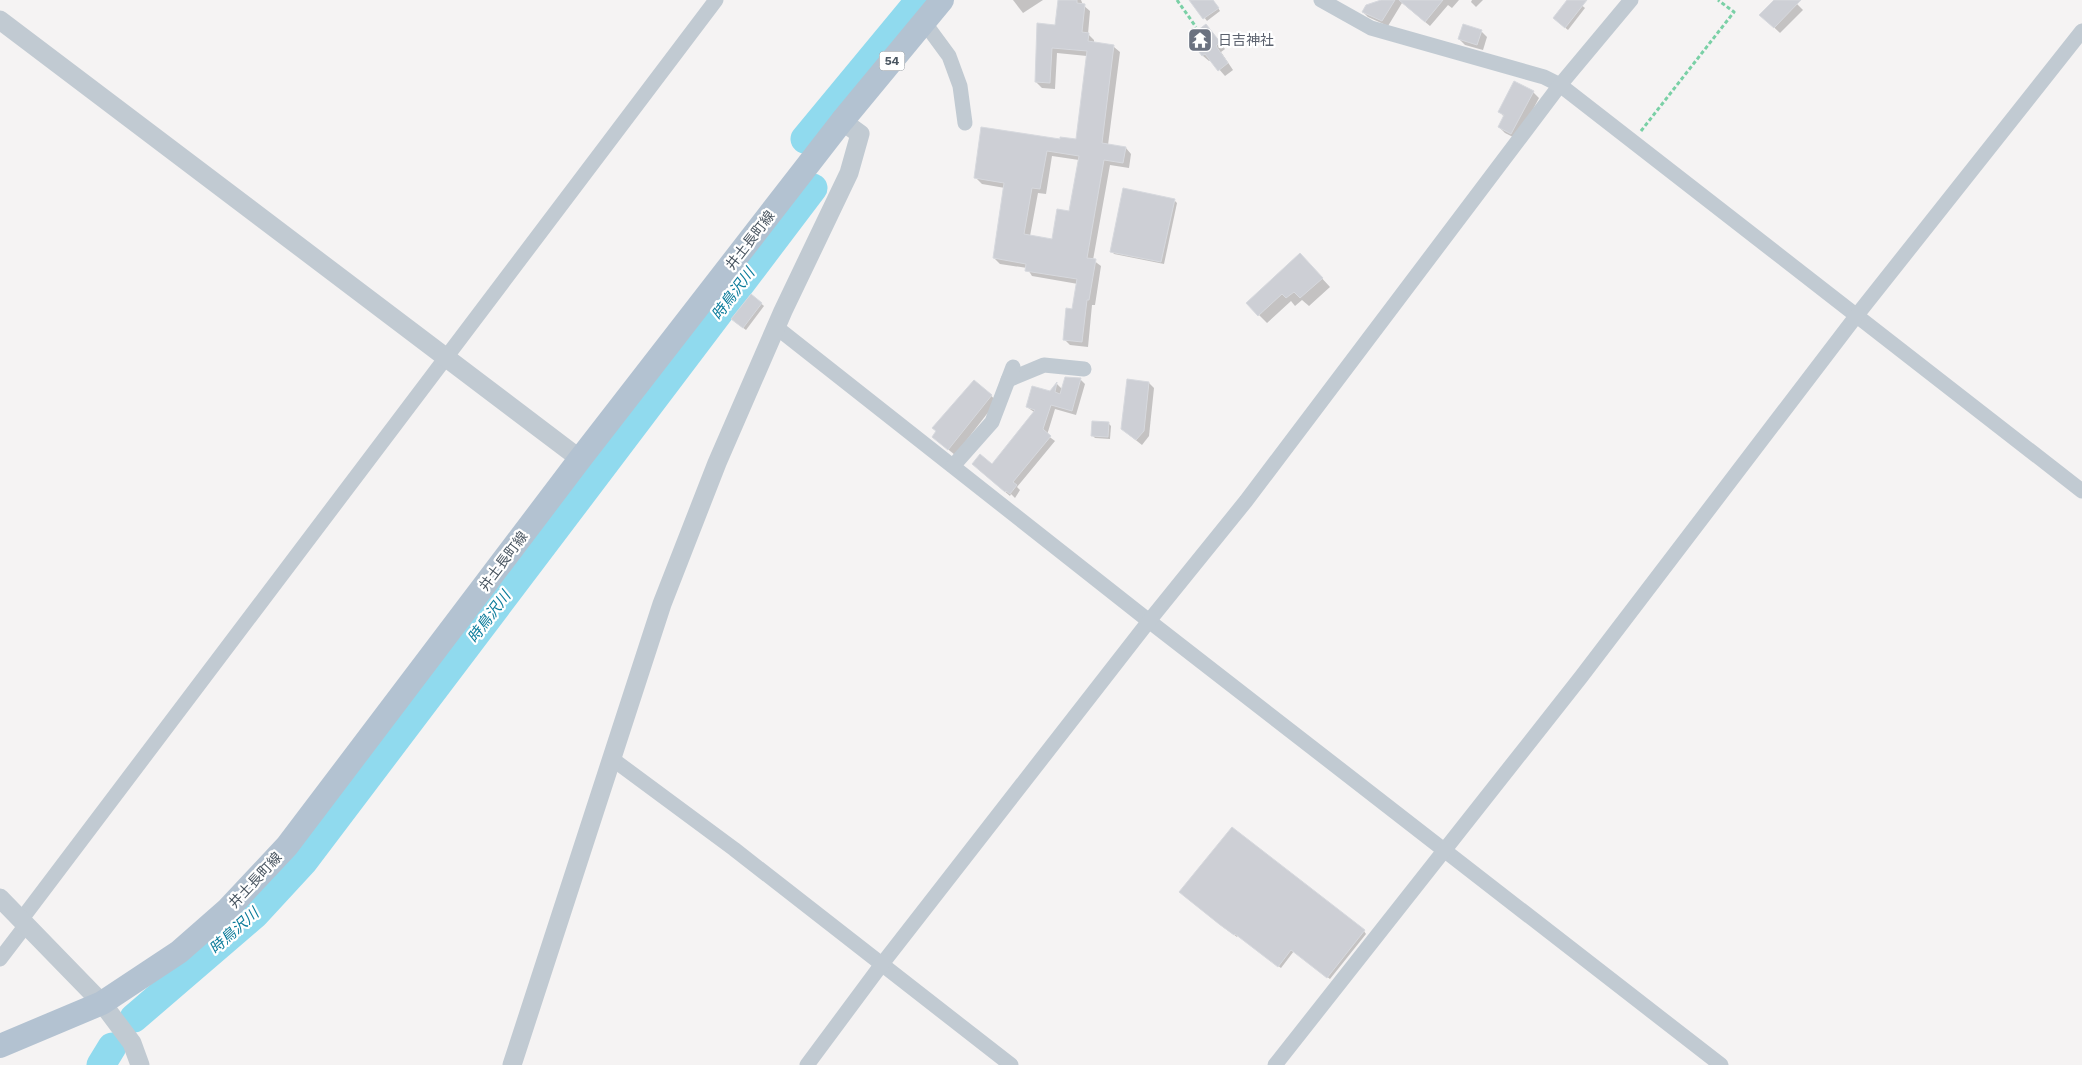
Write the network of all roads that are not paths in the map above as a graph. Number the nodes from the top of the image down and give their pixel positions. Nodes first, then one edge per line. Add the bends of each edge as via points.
1 (716, 0) edge
2 (942, 0) edge
3 (1321, 0) edge
4 (1631, 0) edge
5 (0, 20) edge
6 (924, 22) junction
7 (2082, 31) edge
8 (1560, 85) junction
9 (842, 121) junction
10 (965, 123) dead end
11 (1858, 315) junction
12 (776, 327) junction
13 (446, 357) junction
14 (1084, 369) dead end
15 (580, 459) junction
16 (953, 466) junction
17 (2082, 492) edge
18 (1149, 621) junction
19 (610, 758) junction
20 (1444, 849) junction
21 (0, 898) edge
22 (24, 922) junction
23 (0, 959) edge
24 (882, 964) junction
25 (102, 1003) junction
26 (0, 1046) edge
27 (140, 1065) edge
28 (512, 1065) edge
29 (807, 1065) edge
30 (1011, 1065) edge
31 (1275, 1065) edge
32 (1722, 1065) edge

1 - 13 street
2 - 6 main road, 井土長町線 / 54
3 - 8 street via 1371,28 1544,77
4 - 8 street
5 - 13 street
6 - 9 main road, 井土長町線 / 54
6 - 10 street via 949,56 960,86
7 - 11 street
8 - 11 street
8 - 18 street via 1246,501
9 - 12 street via 860,134 849,173
9 - 15 main road, 井土長町線 / 54
11 - 17 street
11 - 20 street via 1581,677
12 - 16 street
12 - 19 street via 716,463 662,604
13 - 15 street
13 - 22 street
14 - 16 street via 1044,365 1010,373 992,422
15 - 25 main road, 井土長町線 / 54 via 287,846 228,909 179,952
16 - 18 street
18 - 20 street
18 - 24 street
19 - 24 street
19 - 28 street
20 - 31 street
20 - 32 street
21 - 22 street
22 - 23 street
22 - 25 street
24 - 29 street
24 - 30 street
25 - 26 main road, 井土長町線 / 54
25 - 27 street via 132,1043

